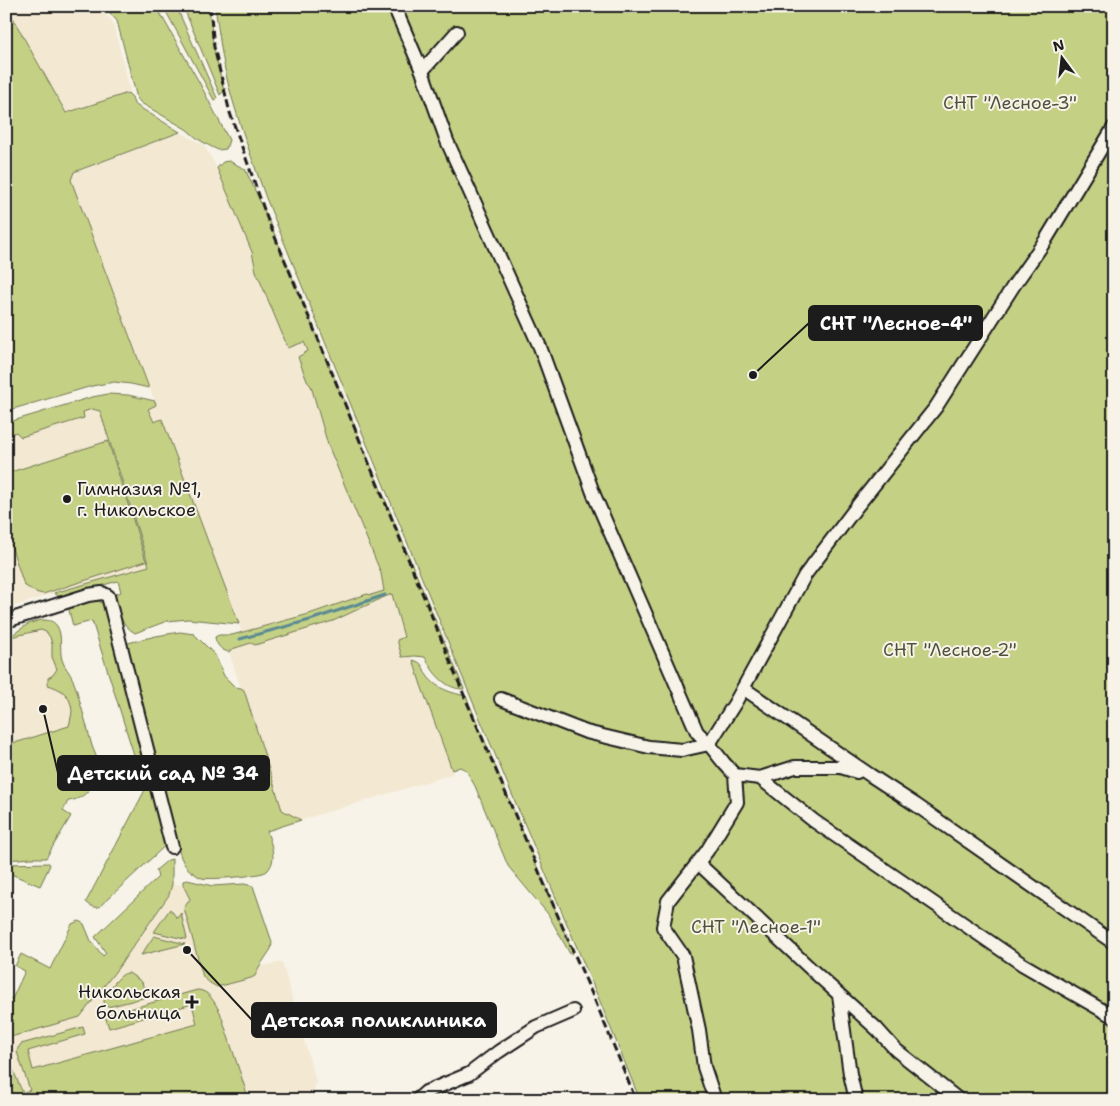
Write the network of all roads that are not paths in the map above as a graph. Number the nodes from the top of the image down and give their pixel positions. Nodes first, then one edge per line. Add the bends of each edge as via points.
1 (394, 6) edge
2 (457, 32) dead end
3 (422, 71) junction
4 (1114, 127) edge
5 (6, 621) edge
6 (743, 688) junction
7 (501, 699) dead end
8 (709, 744) junction
9 (735, 774) junction
10 (870, 775) junction
11 (760, 778) junction
12 (172, 847) dead end
13 (698, 863) junction
14 (1114, 943) edge
15 (839, 994) junction
16 (573, 1011) dead end
17 (1114, 1017) edge
18 (417, 1100) edge
19 (715, 1100) edge
20 (856, 1100) edge
21 (959, 1100) edge

1 - 3 street
2 - 3 street
3 - 8 street via 447,141 540,347 598,504 697,732
4 - 6 street via 1045,241 936,407 805,575
5 - 12 street via 88,595 102,593 108,596
6 - 8 street
6 - 10 street
7 - 8 street via 586,732 649,747 682,750
8 - 9 street
9 - 11 street
9 - 13 street via 737,802
10 - 11 street via 840,766 795,767
10 - 14 street
11 - 17 street via 814,821 1014,958
13 - 15 street
13 - 19 street via 668,901 663,927 683,956 704,1067
15 - 20 street
15 - 21 street via 896,1050
16 - 18 street via 536,1027 469,1074 426,1092

